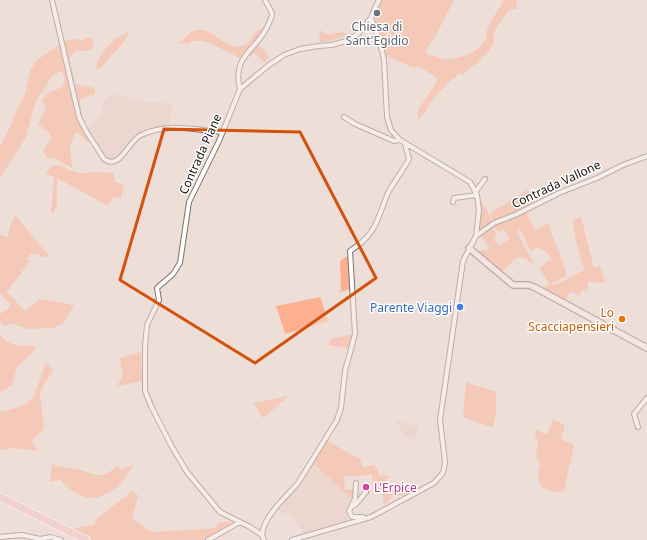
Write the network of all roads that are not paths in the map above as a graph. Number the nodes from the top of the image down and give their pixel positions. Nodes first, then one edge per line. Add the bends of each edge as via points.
1 (52, 0) edge
2 (265, 0) edge
3 (379, 0) edge
4 (372, 18) junction
5 (240, 89) junction
6 (344, 117) dead end
7 (223, 132) junction
8 (400, 140) junction
9 (404, 143) junction
10 (647, 156) edge
11 (485, 179) dead end
12 (476, 193) junction
13 (453, 202) dead end
14 (476, 236) junction
15 (469, 248) junction
16 (647, 348) edge
17 (647, 398) edge
18 (638, 427) dead end
19 (356, 483) dead end
20 (366, 492) dead end
21 (0, 497) edge
22 (0, 502) edge
23 (351, 507) junction
24 (371, 517) junction
25 (240, 522) junction
26 (262, 535) junction
27 (0, 537) edge
28 (61, 540) edge
29 (75, 540) edge
30 (86, 540) edge
31 (208, 540) edge
32 (264, 540) edge
33 (292, 540) edge

1 - 7 street via 79,117 104,159 114,162 135,138 159,130 188,128
2 - 5 street via 272,14 271,18 261,38 238,67
3 - 4 street, Contrada Piane
4 - 5 street, Contrada Piane via 358,34 346,41 300,49 284,55
4 - 8 street via 384,60 387,117 391,130
5 - 7 street, Contrada Piane
6 - 8 street via 394,141
7 - 25 street, Contrada Piane via 189,202 180,263 173,274 157,288 159,300 147,325 145,391 187,472 220,512
8 - 9 street
9 - 12 street via 470,182
9 - 26 street via 409,159 388,193 378,222 368,237 350,251 354,334 337,420 298,483 268,518
10 - 14 street, Contrada Vallone via 494,223
11 - 12 street
12 - 13 street via 454,198
12 - 14 street via 479,210
14 - 15 street
15 - 16 street via 513,285 534,287
15 - 24 street via 463,261 440,420 444,469 434,483
17 - 18 street via 634,414
19 - 23 street via 355,499
20 - 23 street
21 - 30 highway
22 - 29 highway
23 - 24 street via 349,510 352,517
24 - 33 street
25 - 26 street, Contrada Piane
25 - 31 street
26 - 32 street
27 - 28 street via 22,535

